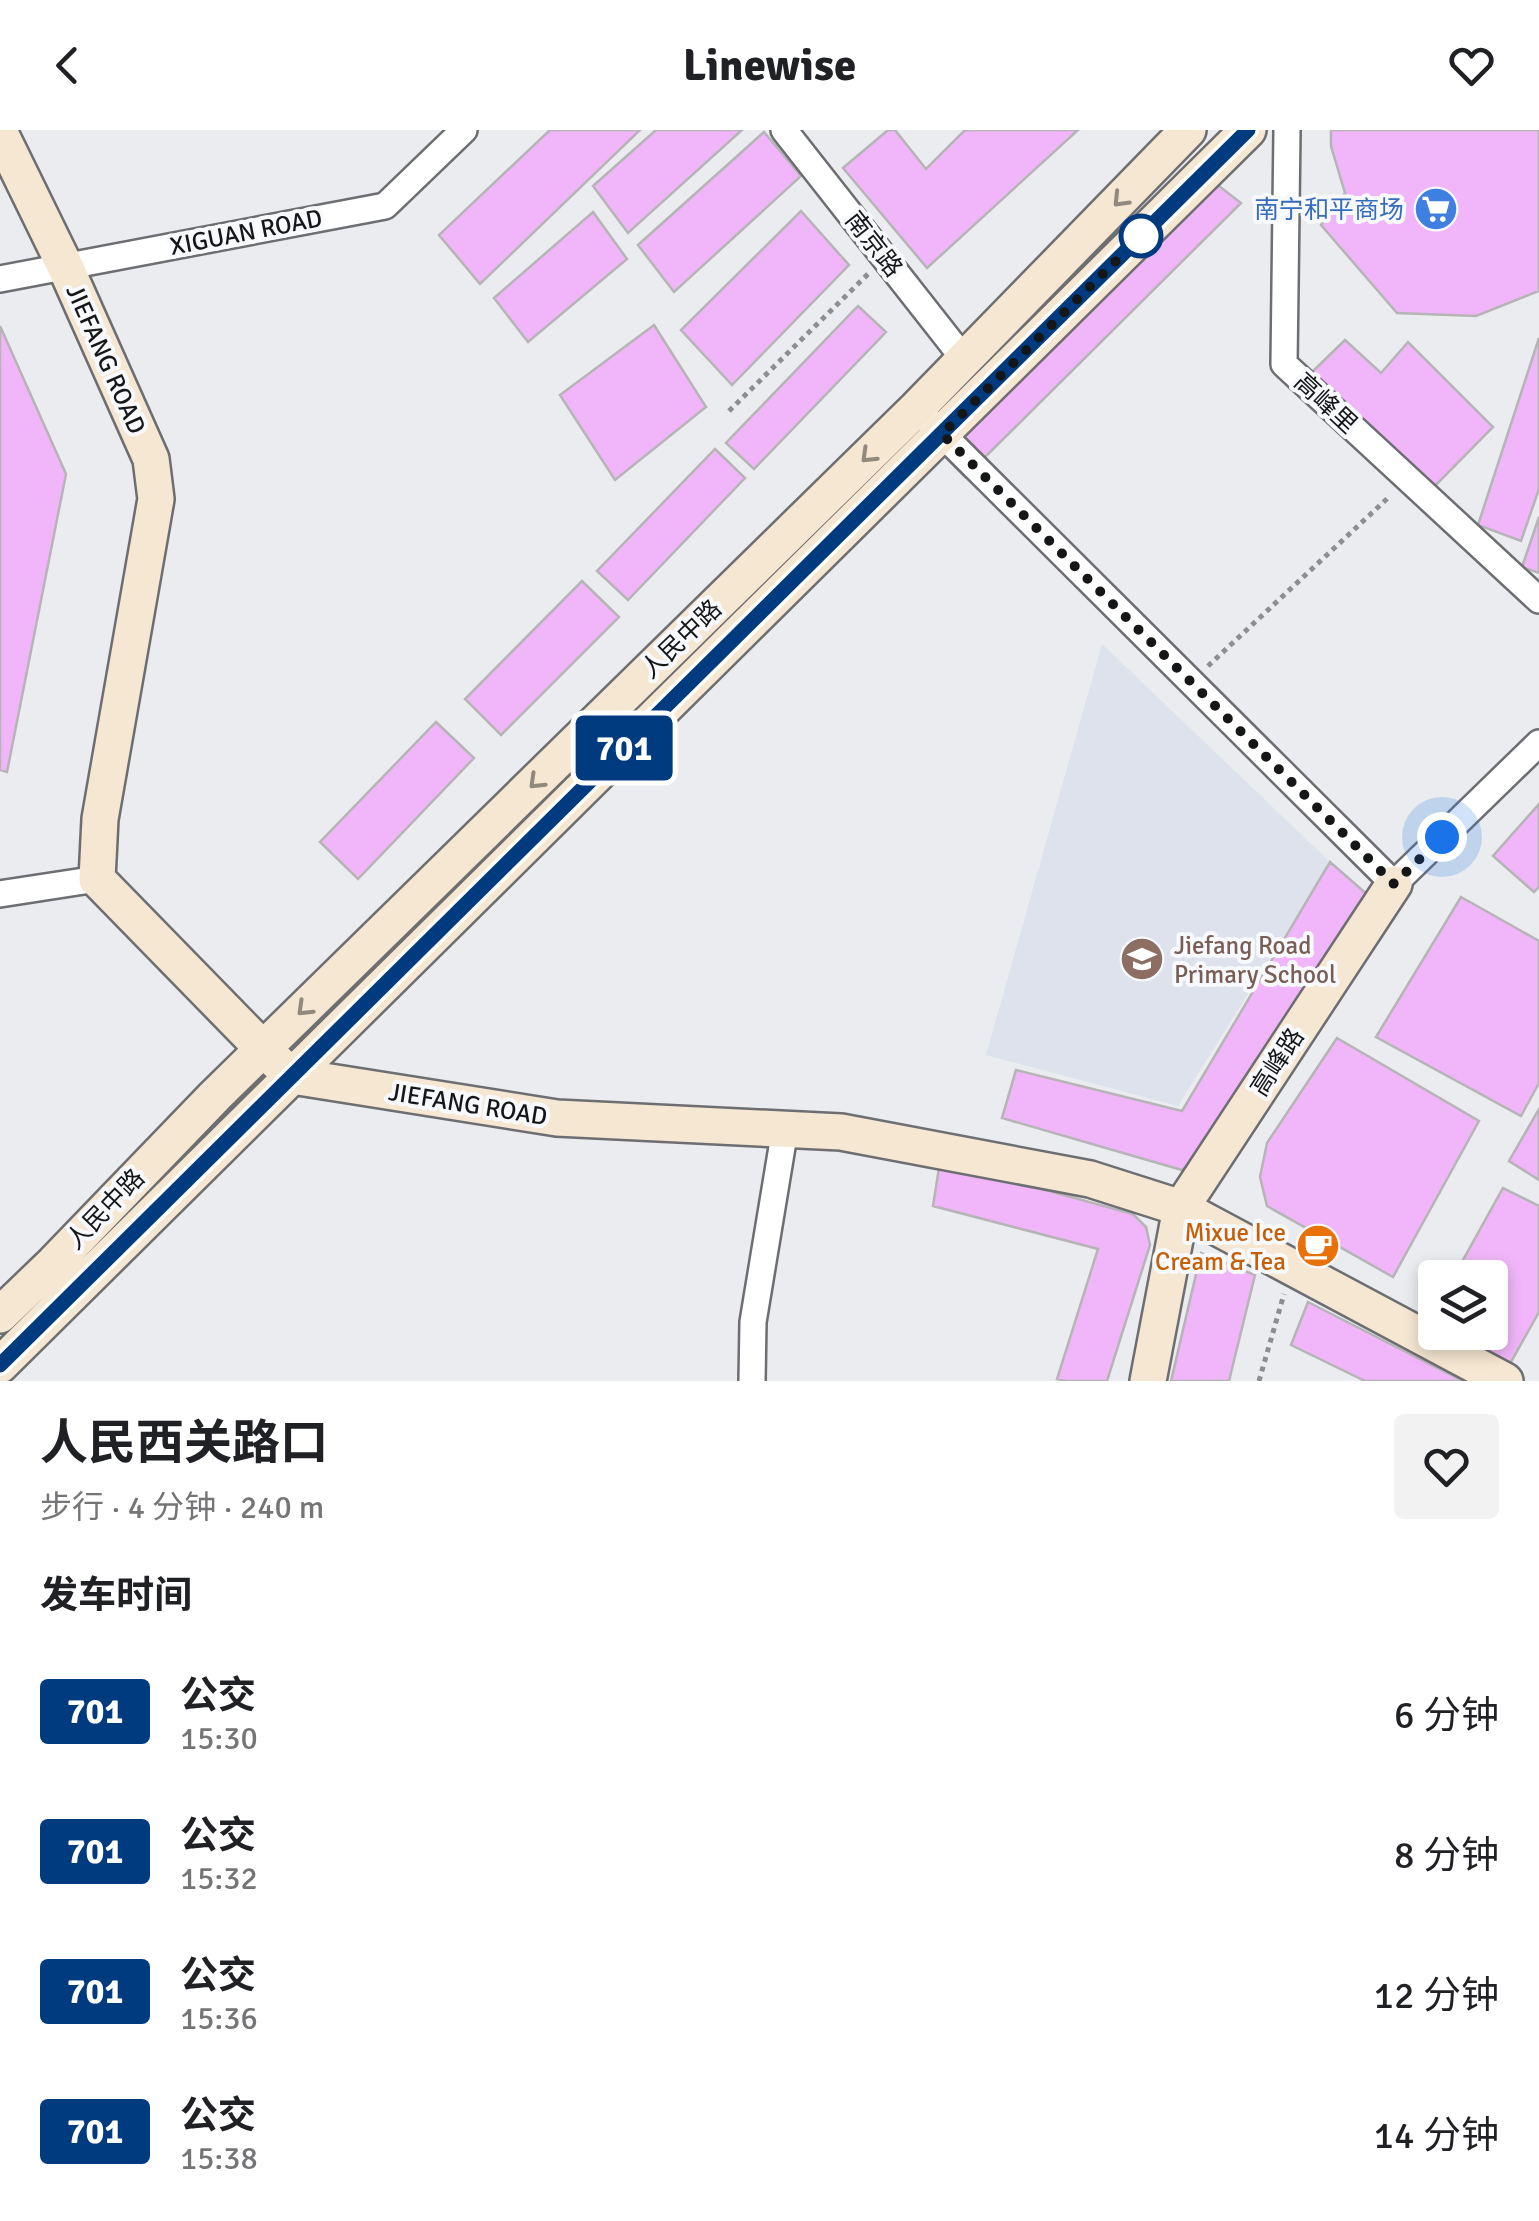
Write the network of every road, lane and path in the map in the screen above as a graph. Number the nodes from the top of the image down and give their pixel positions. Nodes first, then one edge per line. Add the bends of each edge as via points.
1 (464, 130) edge
2 (784, 130) edge
3 (1188, 130) edge
4 (1248, 130) edge
5 (1287, 130) edge
6 (0, 133) edge
7 (884, 258) junction
8 (64, 266) junction
9 (0, 279) edge
10 (964, 359) junction
11 (917, 408) junction
12 (730, 411) dead end
13 (942, 434) junction
14 (1408, 479) junction
15 (1539, 600) edge
16 (1191, 682) junction
17 (1539, 743) edge
18 (97, 879) junction
19 (1394, 884) junction
20 (0, 894) edge
21 (263, 1049) junction
22 (292, 1076) junction
23 (785, 1130) junction
24 (1181, 1208) junction
25 (1292, 1267) junction
26 (0, 1315) edge
27 (0, 1365) edge
28 (752, 1381) edge
29 (1148, 1381) edge
30 (1259, 1381) edge
31 (1505, 1381) edge

1 - 8 street, XIGUAN ROAD via 386,206
2 - 7 street, 南京路
3 -> 10 main road, 人民中路
4 - 13 main road, 人民中路
5 - 14 street, 高峰里 via 1284,364
6 - 8 main road, JIEFANG ROAD
7 - 10 street, 南京路
7 - 12 path
8 - 9 street, XIGUAN ROAD
8 - 18 main road, JIEFANG ROAD via 151,459 156,499 100,819
10 - 11 main road, 人民中路
11 - 13 street
11 -> 21 main road, 人民中路
13 - 16 street
13 - 22 main road, 人民中路
14 - 15 street, 高峰里
14 - 16 path
16 - 19 street
17 - 19 street, 高峰路
18 - 20 street
18 - 21 main road
19 - 24 main road, 高峰路
21 - 22 main road
21 - 26 main road, 人民中路
22 - 23 main road, JIEFANG ROAD via 557,1118
22 - 27 main road, 人民中路
23 - 24 main road, JIEFANG ROAD via 841,1132 1090,1179
23 - 28 street via 753,1322
24 - 25 main road, JIEFANG ROAD
24 - 29 main road
25 - 30 path
25 - 31 main road, JIEFANG ROAD

